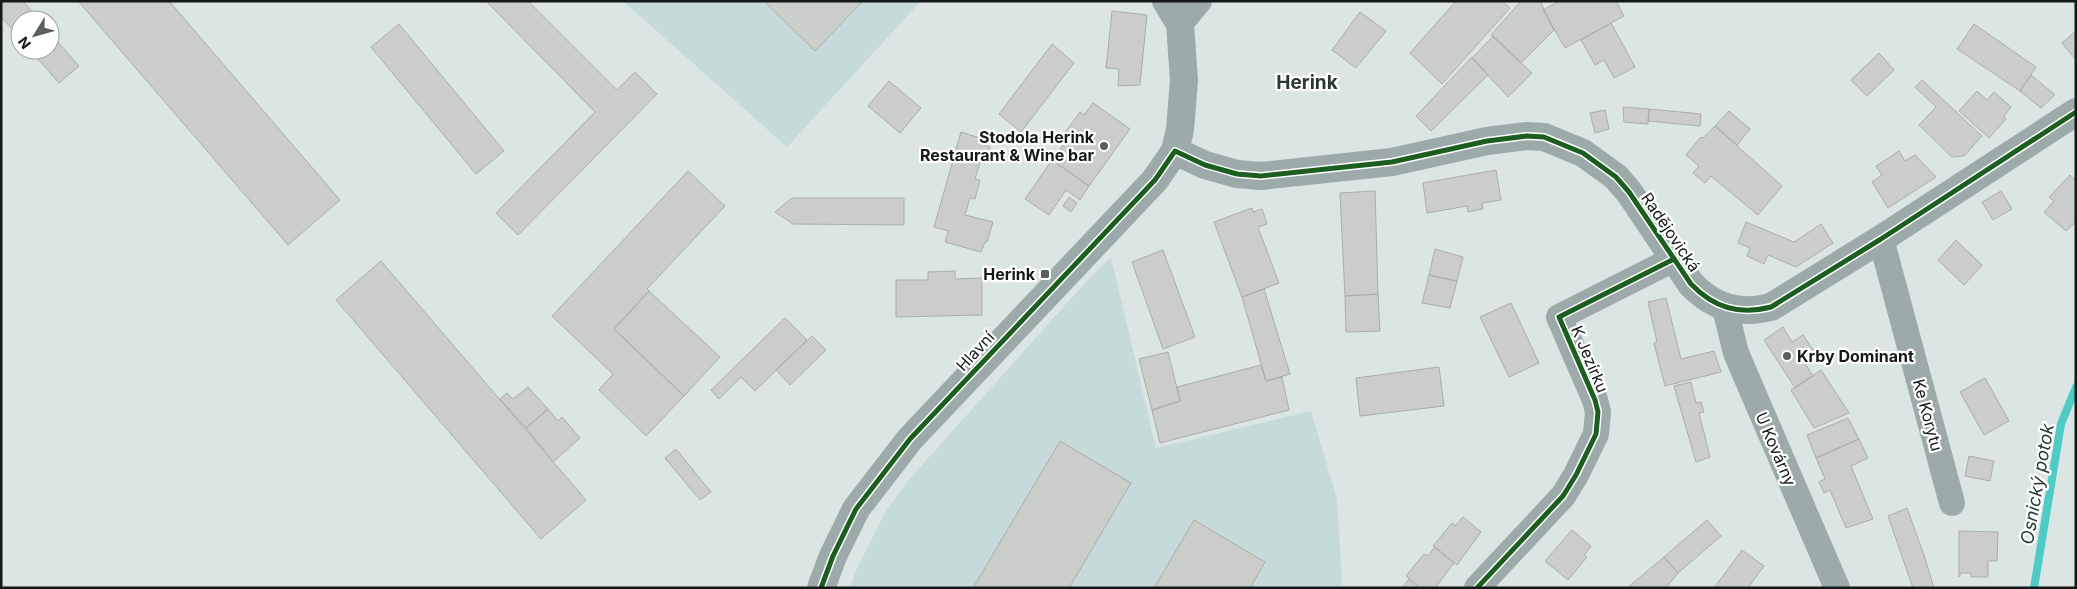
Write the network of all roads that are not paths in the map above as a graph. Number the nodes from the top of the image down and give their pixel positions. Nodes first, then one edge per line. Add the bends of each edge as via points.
1 (1166, 1) edge
2 (1199, 1) edge
3 (1180, 24) junction
4 (2076, 112) edge
5 (1175, 151) junction
6 (1881, 239) junction
7 (1674, 259) junction
8 (1725, 308) junction
9 (1952, 503) dead end
10 (821, 588) edge
11 (1477, 588) edge
12 (1837, 588) edge

1 - 3 street, Hlavní
2 - 3 street
3 - 5 street, Hlavní via 1184,80
4 - 6 street, Radějovická
5 - 7 street, Radějovická via 1205,165 1237,174 1261,176 1392,162 1487,141 1544,137 1583,153 1616,177
5 - 10 street, Hlavní via 1155,180 910,439 856,509
6 - 8 street, Radějovická via 1771,307 1756,311
6 - 9 street, Ke Korytu
7 - 8 street, Radějovická via 1701,294
7 - 11 street, K Jezírku via 1559,316 1595,400 1598,412 1596,434 1563,496
8 - 12 street, U Kovárny via 1736,353

